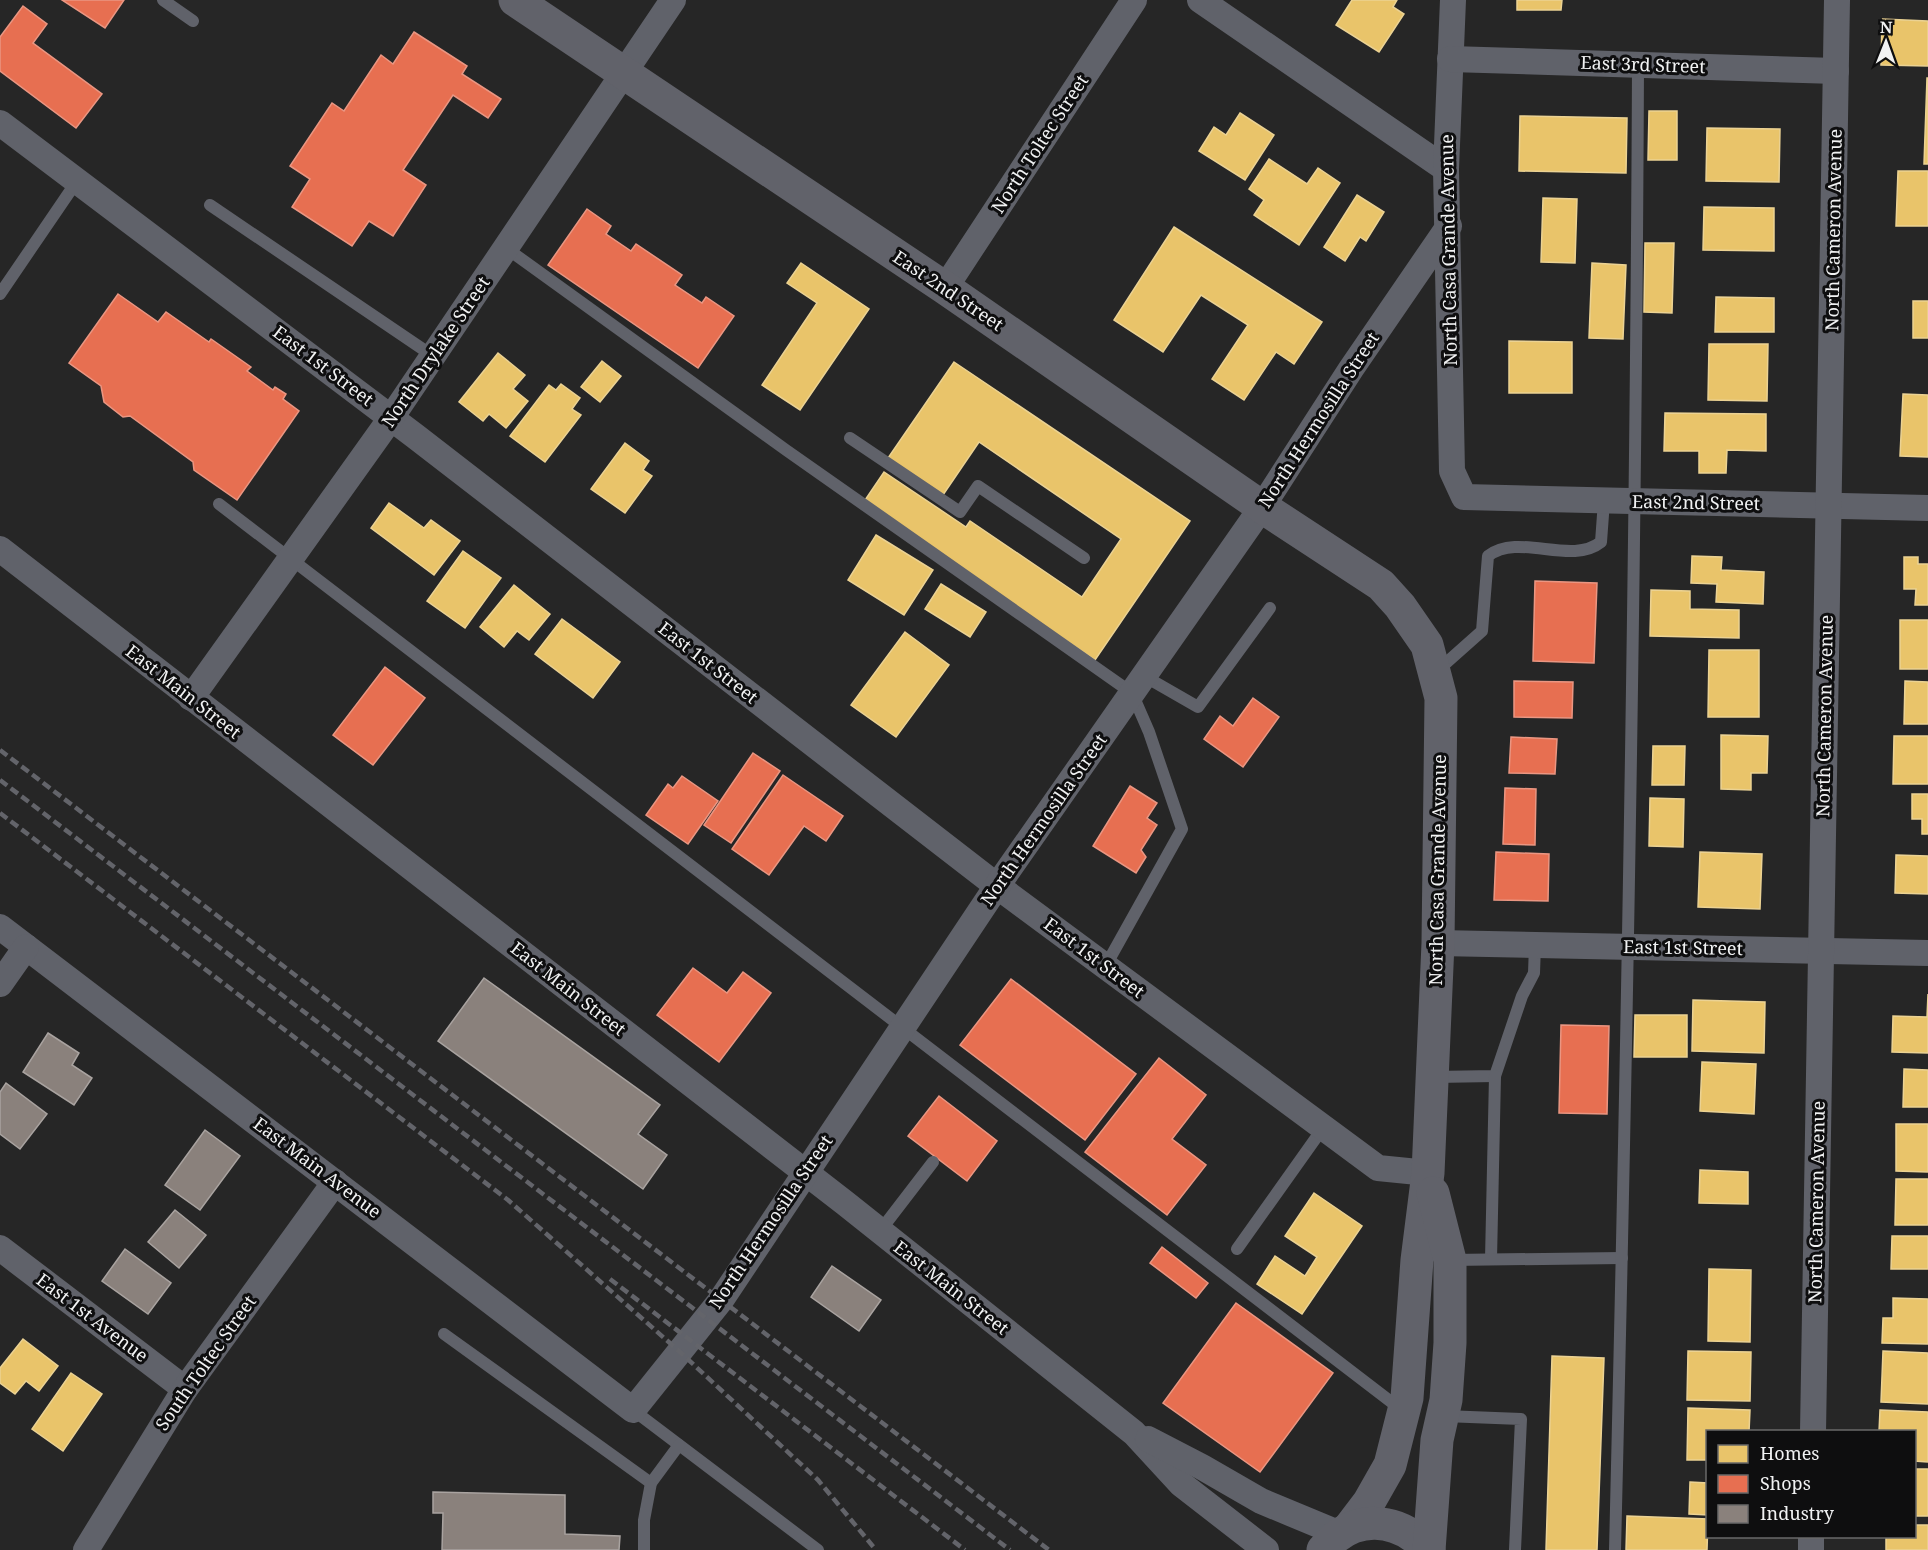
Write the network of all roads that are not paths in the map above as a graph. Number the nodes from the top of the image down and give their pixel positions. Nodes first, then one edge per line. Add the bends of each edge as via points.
1 (163, 0) edge
2 (515, 0) edge
3 (673, 0) edge
4 (1134, 0) edge
5 (1200, 0) edge
6 (1454, 0) edge
7 (1838, 0) edge
8 (193, 21) dead end
9 (1450, 59) junction
10 (1638, 64) junction
11 (1836, 71) junction
12 (624, 76) junction
13 (0, 123) edge
14 (1446, 169) junction
15 (77, 181) junction
16 (210, 205) dead end
17 (1449, 226) junction
18 (506, 248) junction
19 (945, 288) junction
20 (0, 294) edge
21 (434, 356) junction
22 (391, 418) junction
23 (850, 438) dead end
24 (1464, 497) joint
25 (1604, 501) junction
26 (1636, 501) junction
27 (219, 504) dead end
28 (1829, 506) junction
29 (1262, 507) junction
30 (1928, 508) edge
31 (0, 549) edge
32 (290, 558) junction
33 (1084, 558) dead end
34 (1381, 585) joint
35 (1270, 608) dead end
36 (1434, 674) junction
37 (1138, 684) junction
38 (190, 698) junction
39 (997, 886) junction
40 (0, 927) edge
41 (1438, 943) junction
42 (1535, 945) junction
43 (26, 947) junction
44 (1630, 947) junction
45 (1821, 951) junction
46 (1928, 953) edge
47 (1106, 966) junction
48 (0, 984) edge
49 (902, 1027) junction
50 (1495, 1076) junction
51 (1432, 1077) junction
52 (1323, 1128) junction
53 (933, 1162) dead end
54 (804, 1172) junction
55 (1428, 1173) junction
56 (335, 1182) junction
57 (880, 1231) junction
58 (0, 1248) edge
59 (1237, 1249) dead end
60 (1622, 1258) junction
61 (1491, 1259) junction
62 (1450, 1260) junction
63 (444, 1334) dead end
64 (185, 1389) junction
65 (633, 1410) junction
66 (1404, 1412) junction
67 (1443, 1416) junction
68 (1813, 1430) edge
69 (1134, 1433) junction
70 (679, 1444) junction
71 (651, 1483) junction
72 (1337, 1537) edge
73 (86, 1550) edge
74 (644, 1550) edge
75 (818, 1550) edge
76 (1266, 1550) edge
77 (1429, 1550) edge
78 (1515, 1550) edge
79 (1615, 1550) edge

1 - 8 lane
2 - 12 main road, East 2nd Street
3 - 12 street, North Drylake Street
4 - 19 street, North Toltec Street
5 - 14 street
6 - 9 street, North Casa Grande Avenue
7 - 11 street, North Cameron Avenue
9 - 10 street, East 3rd Street
9 - 14 street, North Casa Grande Avenue
10 - 11 street, East 3rd Street
10 - 26 lane
11 - 28 street, North Cameron Avenue
12 - 18 street, North Drylake Street
12 - 19 main road, East 2nd Street
13 - 15 street, East 1st Street
14 - 17 street, North Casa Grande Avenue
15 - 20 lane
15 - 22 street, East 1st Street
16 - 21 lane
17 - 24 street, North Casa Grande Avenue via 1452,471
17 - 29 street, North Hermosilla Street
18 - 21 street, North Drylake Street
18 - 37 lane via 786,450
19 - 29 main road, East 2nd Street
21 - 22 street, North Drylake Street
22 - 32 street, North Drylake Street
22 - 39 street, East 1st Street
23 - 33 lane via 960,512 978,486
24 - 25 street, East 2nd Street
25 - 26 street, East 2nd Street
25 - 36 lane via 1601,542 1591,550 1521,548 1495,550 1488,556 1482,631
26 - 28 street, East 2nd Street
26 - 44 lane
27 - 32 lane
28 - 30 street, East 2nd Street
28 - 45 street, North Cameron Avenue
29 - 34 main road, East 2nd Street
29 - 37 street, North Hermosilla Street
31 - 38 street, East Main Street
32 - 38 street, North Drylake Street
32 - 49 lane
34 - 36 main road, North Casa Grande Avenue via 1426,645
35 - 37 lane via 1198,707
36 - 41 main road, North Casa Grande Avenue via 1441,698
37 - 39 street, North Hermosilla Street
37 - 47 lane via 1149,732 1182,829
38 - 54 street, East Main Street
39 - 47 street, East 1st Street
39 - 49 street, North Hermosilla Street
40 - 43 street, East Main Avenue
41 - 42 street, East 1st Street
41 - 51 main road, North Casa Grande Avenue
42 - 44 street, East 1st Street
42 - 50 lane via 1534,973 1522,996
43 - 48 street
43 - 56 street, East Main Avenue
44 - 45 street, East 1st Street
44 - 60 lane
45 - 46 street, East 1st Street
45 - 68 street, North Cameron Avenue
47 - 52 street, East 1st Street
49 - 54 street, North Hermosilla Street
49 - 66 lane
50 - 51 lane
50 - 61 lane
51 - 55 main road, North Casa Grande Avenue
52 - 55 street, East 1st Street via 1378,1168
52 - 59 lane
53 - 57 lane
54 - 57 street, East Main Street
54 - 65 street, North Hermosilla Street via 721,1300
55 - 62 main road, North Casa Grande Avenue
55 - 66 main road, North Casa Grande Avenue
56 - 64 street, South Toltec Street
56 - 65 street, East Main Avenue
57 - 69 street, East Main Street
58 - 64 street, East 1st Avenue
60 - 61 lane
60 - 79 lane
61 - 62 lane
62 - 67 main road, North Casa Grande Avenue via 1450,1343
63 - 71 lane
64 - 73 street, South Toltec Street
65 - 70 lane
66 - 72 main road, North Casa Grande Avenue via 1390,1465 1369,1502
67 - 77 main road, North Casa Grande Avenue via 1437,1440
67 - 78 lane via 1521,1419
69 - 72 street, East Main Street
69 - 76 street, East Main Street via 1181,1484
70 - 71 lane
70 - 75 lane
71 - 74 lane via 644,1520
72 - 77 main road via 1375,1523 1390,1525 1418,1539

